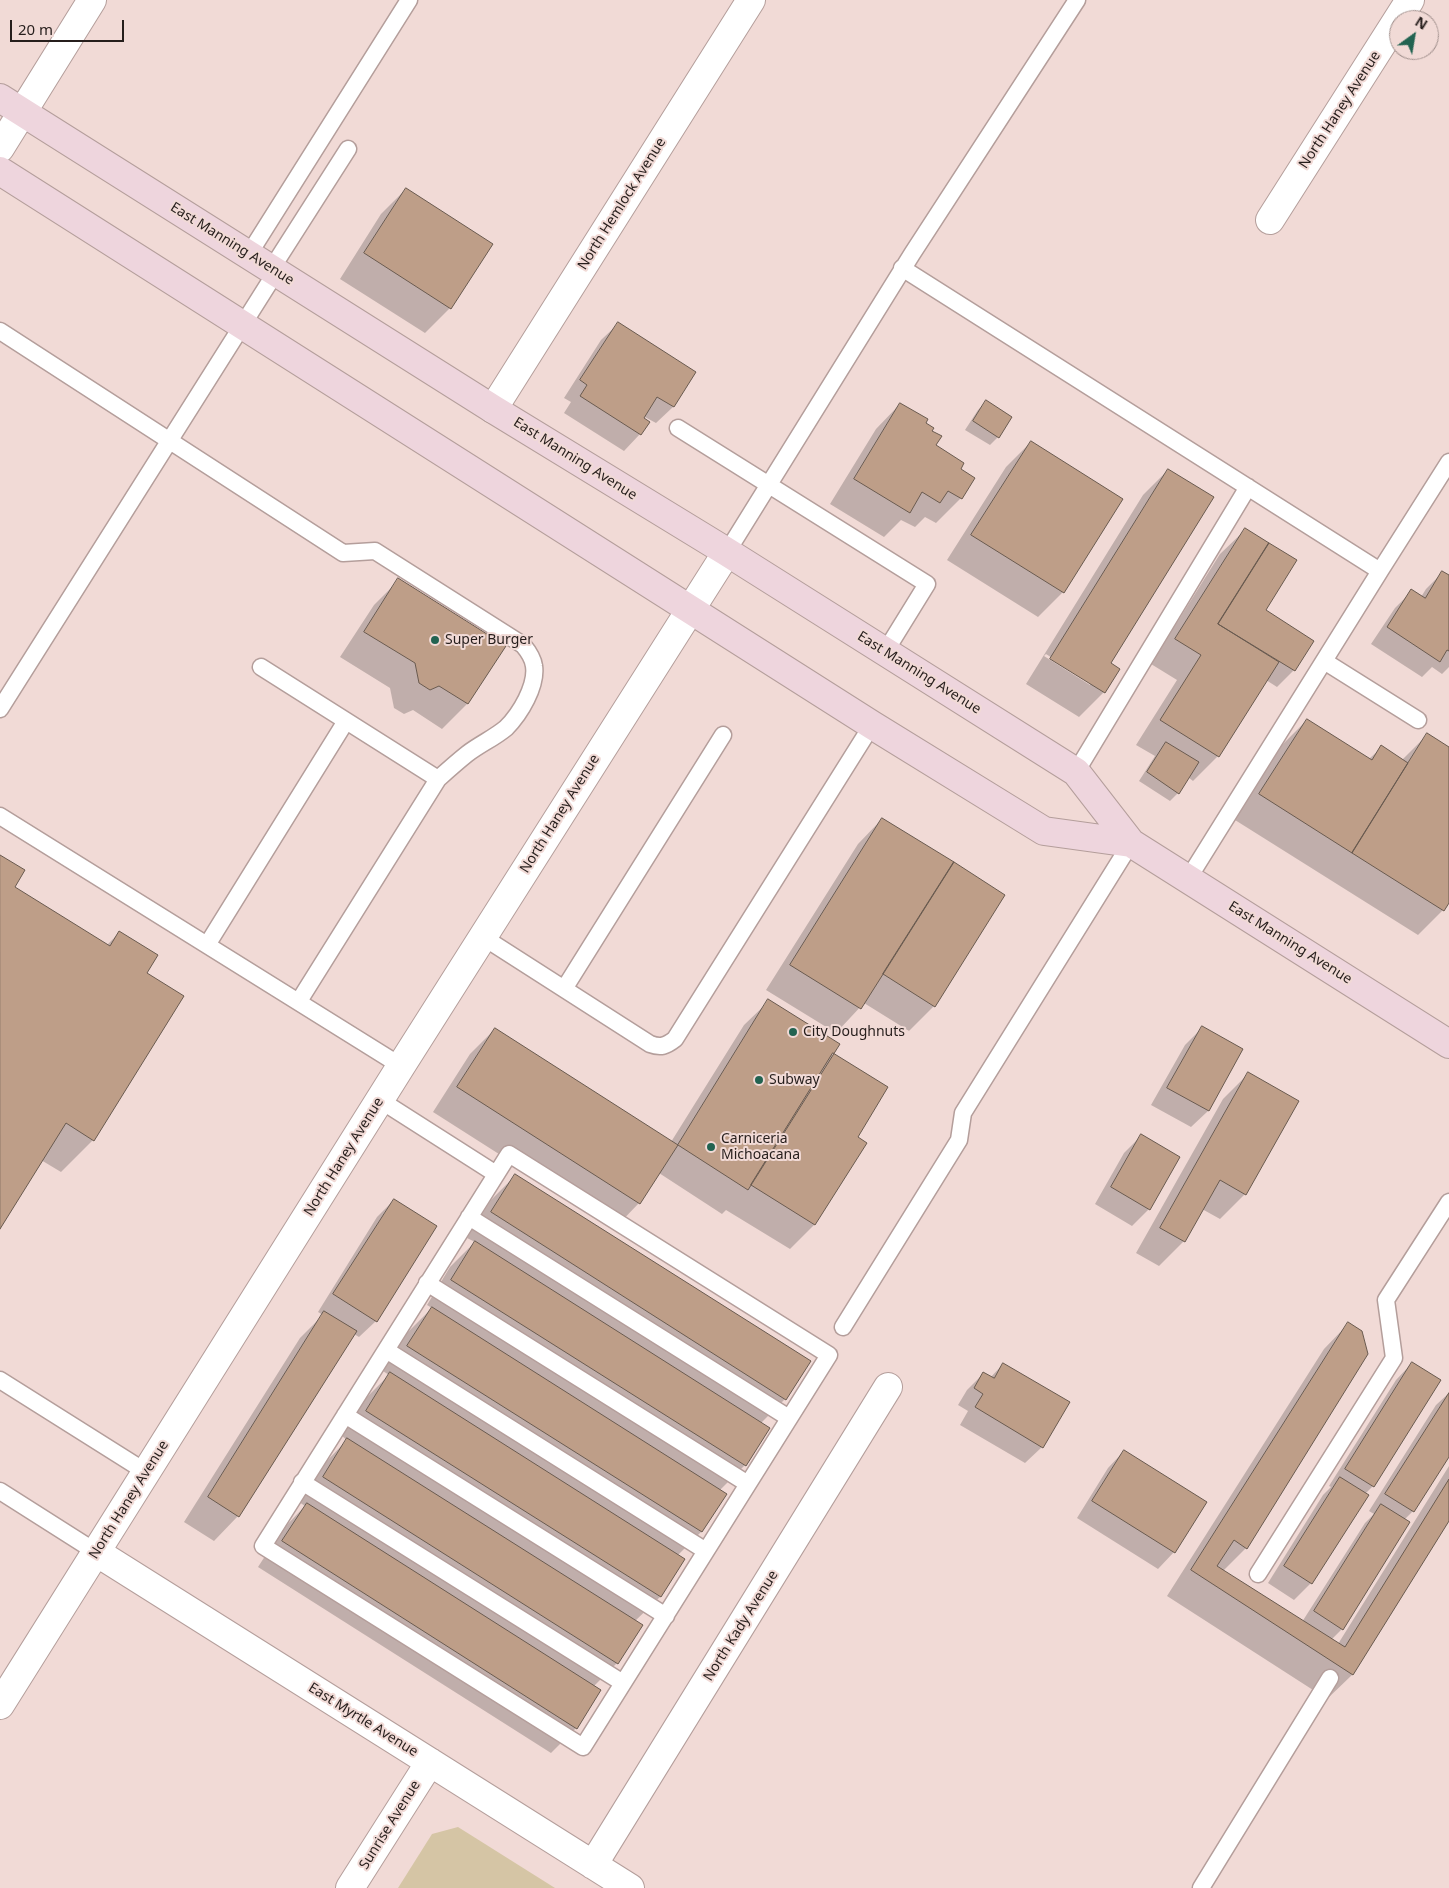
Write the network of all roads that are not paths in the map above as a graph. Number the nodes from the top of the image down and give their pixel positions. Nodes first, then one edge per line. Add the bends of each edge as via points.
1 (92, 0) edge
2 (409, 0) edge
3 (752, 0) edge
4 (1077, 0) edge
5 (1410, 0) edge
6 (0, 98) edge
7 (23, 112) junction
8 (0, 148) edge
9 (348, 149) dead end
10 (0, 171) edge
11 (1270, 220) dead end
12 (266, 265) junction
13 (902, 268) junction
14 (243, 324) junction
15 (0, 331) edge
16 (493, 409) junction
17 (678, 428) dead end
18 (170, 440) junction
19 (1449, 462) edge
20 (768, 485) junction
21 (1248, 487) junction
22 (726, 552) junction
23 (1380, 571) junction
24 (690, 610) junction
25 (885, 652) junction
26 (1324, 661) junction
27 (261, 668) dead end
28 (0, 709) edge
29 (1418, 720) dead end
30 (346, 721) junction
31 (872, 725) junction
32 (723, 735) dead end
33 (1076, 772) junction
34 (438, 779) junction
35 (0, 816) edge
36 (1131, 843) junction
37 (1188, 879) junction
38 (482, 938) junction
39 (207, 945) junction
40 (564, 989) junction
41 (299, 1001) junction
42 (1447, 1036) edge
43 (401, 1066) junction
44 (380, 1100) junction
45 (496, 1174) junction
46 (1449, 1202) edge
47 (469, 1217) junction
48 (427, 1283) junction
49 (843, 1327) dead end
50 (386, 1350) junction
51 (0, 1380) edge
52 (888, 1387) dead end
53 (345, 1415) junction
54 (789, 1418) junction
55 (146, 1472) junction
56 (302, 1482) junction
57 (748, 1484) junction
58 (0, 1491) edge
59 (706, 1551) junction
60 (96, 1552) junction
61 (1258, 1574) dead end
62 (666, 1616) junction
63 (1330, 1678) dead end
64 (623, 1683) junction
65 (0, 1705) edge
66 (430, 1762) junction
67 (593, 1865) junction
68 (350, 1888) edge
69 (630, 1888) edge
70 (1201, 1888) edge

1 - 7 street
2 - 12 lane
3 - 16 street, North Hemlock Avenue
4 - 13 lane
5 - 11 street, North Haney Avenue
6 - 7 main road, East Manning Avenue
7 - 8 street
7 - 12 main road, East Manning Avenue
9 - 12 lane
10 - 14 main road, East Manning Avenue
12 - 14 lane
12 - 16 main road, East Manning Avenue
13 - 20 lane
13 - 21 lane
14 - 18 lane
14 - 24 main road, East Manning Avenue
15 - 18 lane
16 - 22 main road, East Manning Avenue
17 - 20 lane
18 - 28 lane
18 - 34 lane via 343,553 375,551 523,646 530,654 534,676 514,719
19 - 23 lane
20 - 22 lane
20 - 25 lane via 926,584
21 - 23 lane
21 - 33 lane
22 - 24 street, North Haney Avenue
22 - 25 main road, East Manning Avenue
23 - 26 lane
24 - 31 main road, East Manning Avenue
24 - 38 street, North Haney Avenue
25 - 33 main road, East Manning Avenue
26 - 29 lane
26 - 37 lane
27 - 30 lane
30 - 34 lane
30 - 39 lane
31 - 36 main road, East Manning Avenue via 1044,831
31 - 40 lane via 675,1039 659,1047 650,1044
32 - 40 lane
33 - 36 main road, East Manning Avenue
34 - 41 lane
35 - 39 lane
36 - 37 main road, East Manning Avenue
36 - 49 lane via 963,1113 959,1140
37 - 42 main road, East Manning Avenue
38 - 40 lane
38 - 43 street, North Haney Avenue
39 - 41 lane
41 - 43 lane
43 - 44 street, North Haney Avenue
44 - 45 lane
44 - 55 street, North Haney Avenue
45 - 47 lane
45 - 54 lane via 509,1154 829,1355
46 - 61 lane via 1386,1300 1394,1358
47 - 48 lane
47 - 54 lane
48 - 50 lane
48 - 57 lane
50 - 53 lane
50 - 59 lane
51 - 55 lane
52 - 67 street, North Kady Avenue
53 - 56 lane
53 - 62 lane
54 - 57 lane
55 - 60 street, North Haney Avenue
56 - 64 lane
56 - 64 lane via 262,1546 583,1747
57 - 59 lane
58 - 60 lane
59 - 62 lane
60 - 65 street, North Haney Avenue
60 - 66 street, East Myrtle Avenue
62 - 64 lane
63 - 70 lane
66 - 67 street, East Myrtle Avenue
66 - 68 street, Sunrise Avenue
67 - 69 street, East Myrtle Avenue

